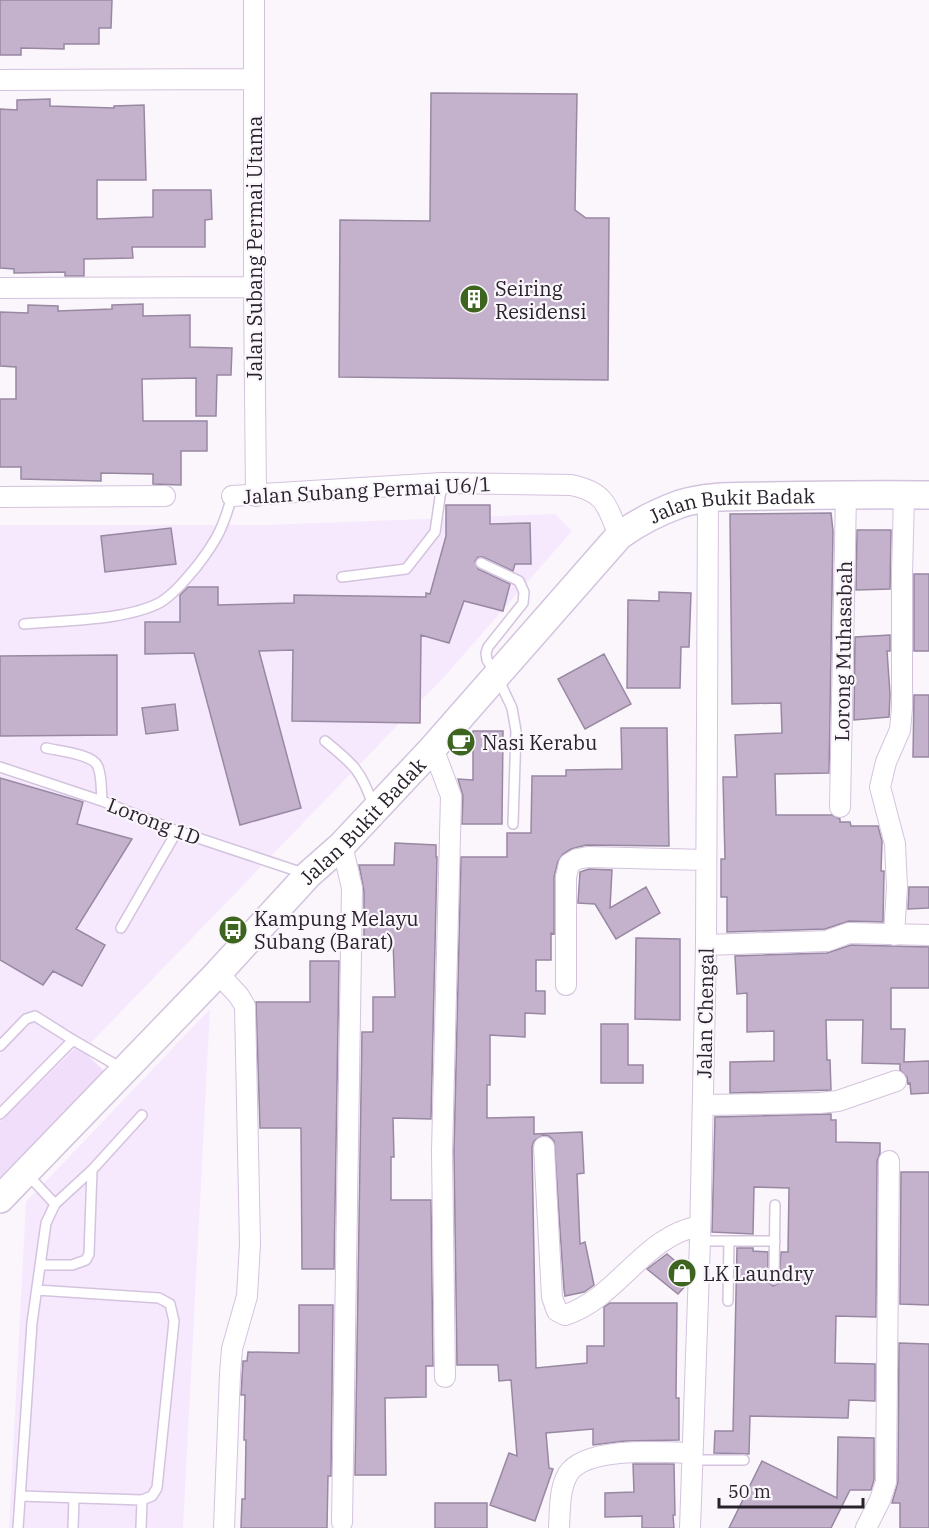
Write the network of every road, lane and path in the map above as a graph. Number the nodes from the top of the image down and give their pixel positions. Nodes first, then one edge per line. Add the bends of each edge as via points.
1 (254, 0) edge
2 (0, 80) edge
3 (254, 80) junction
4 (254, 287) junction
5 (0, 288) edge
6 (442, 483) junction
7 (846, 494) junction
8 (917, 495) edge
9 (165, 496) dead end
10 (232, 496) joint
11 (256, 496) junction
12 (0, 497) edge
13 (708, 498) junction
14 (619, 536) junction
15 (482, 563) dead end
16 (342, 578) dead end
17 (24, 624) dead end
18 (496, 674) junction
19 (325, 741) dead end
20 (46, 748) dead end
21 (433, 748) junction
22 (0, 766) edge
23 (102, 801) junction
24 (840, 807) dead end
25 (375, 809) junction
26 (513, 824) dead end
27 (177, 831) junction
28 (342, 845) junction
29 (706, 860) junction
30 (308, 875) junction
31 (121, 928) dead end
32 (894, 935) junction
33 (929, 935) edge
34 (706, 945) junction
35 (218, 973) junction
36 (566, 986) dead end
37 (73, 1040) junction
38 (0, 1046) edge
39 (126, 1070) junction
40 (896, 1081) dead end
41 (703, 1105) junction
42 (0, 1114) edge
43 (142, 1115) dead end
44 (544, 1147) dead end
45 (889, 1161) dead end
46 (92, 1170) junction
47 (25, 1173) junction
48 (0, 1199) edge
49 (55, 1204) junction
50 (775, 1205) dead end
51 (700, 1233) junction
52 (729, 1241) junction
53 (775, 1241) junction
54 (40, 1265) junction
55 (774, 1279) dead end
56 (37, 1290) junction
57 (728, 1301) dead end
58 (445, 1377) dead end
59 (692, 1457) junction
60 (744, 1460) dead end
61 (20, 1496) junction
62 (74, 1498) junction
63 (142, 1500) junction
64 (342, 1522) dead end
65 (18, 1528) edge
66 (73, 1528) edge
67 (141, 1528) edge
68 (224, 1528) edge
69 (559, 1528) edge
70 (690, 1528) edge
71 (866, 1528) edge

1 - 3 street, Jalan Subang Permai Utama
2 - 3 street
3 - 4 street, Jalan Subang Permai Utama
4 - 5 street
4 - 11 street, Jalan Subang Permai Utama
6 - 11 street, Jalan Subang Permai U6/1
6 - 14 street, Jalan Subang Permai U6/1 via 586,488 601,496
6 - 16 lane via 435,532 406,569
7 - 8 main road, Jalan Bukit Badak
7 - 13 main road, Jalan Bukit Badak
7 - 24 street, Lorong Muhasabah
8 - 32 street via 902,575 902,719 880,787 895,844
9 - 12 street
10 - 11 street, Jalan Subang Permai U6/1
10 - 17 lane via 214,543 183,584 160,602 124,615
13 - 14 main road, Jalan Bukit Badak via 655,515
13 - 29 street, Jalan Chengal
14 - 18 main road, Jalan Bukit Badak
15 - 18 lane via 519,581 524,591 523,603 488,647 487,660
18 - 21 main road, Jalan Bukit Badak
18 - 26 lane via 512,708 516,731
19 - 25 lane via 356,767
20 - 23 lane via 91,758 97,763
21 - 25 main road, Jalan Bukit Badak
21 - 58 street via 451,796 442,1151
22 - 23 lane, Lorong 1D
23 - 27 lane, Lorong 1D
25 - 28 main road, Jalan Bukit Badak
27 - 30 lane, Lorong 1D
27 - 31 lane
28 - 30 main road, Jalan Bukit Badak
28 - 64 street via 352,888
29 - 34 street, Jalan Chengal
29 - 36 street via 588,857 569,864
30 - 35 main road, Jalan Bukit Badak
32 - 33 street
32 - 34 street via 849,933 827,941
34 - 41 street, Jalan Chengal
35 - 39 main road, Jalan Bukit Badak
35 - 68 street via 245,1006 250,1244 247,1296 232,1349
37 - 38 lane via 35,1016 26,1019
37 - 39 lane
37 - 42 lane
39 - 47 main road, Jalan Bukit Badak
40 - 41 street via 838,1101
41 - 51 street, Jalan Chengal
43 - 46 lane
44 - 51 street via 552,1297 557,1311 565,1316 596,1299 674,1233
45 - 71 street via 886,1482
46 - 49 lane
46 - 54 lane via 86,1260 72,1265
47 - 48 main road, Jalan Bukit Badak
47 - 49 lane
49 - 54 lane via 46,1223
50 - 53 lane
51 - 52 lane
51 - 59 street, Jalan Chengal
52 - 53 lane
52 - 57 lane
53 - 55 lane
54 - 56 lane
56 - 61 lane
56 - 63 lane via 142,1296 170,1304 174,1321 157,1488 152,1496
59 - 60 lane
59 - 69 street via 622,1452 586,1460 568,1473 560,1498
59 - 70 street, Jalan Chengal
61 - 62 lane
61 - 65 lane
62 - 63 lane
62 - 66 lane
63 - 67 lane

